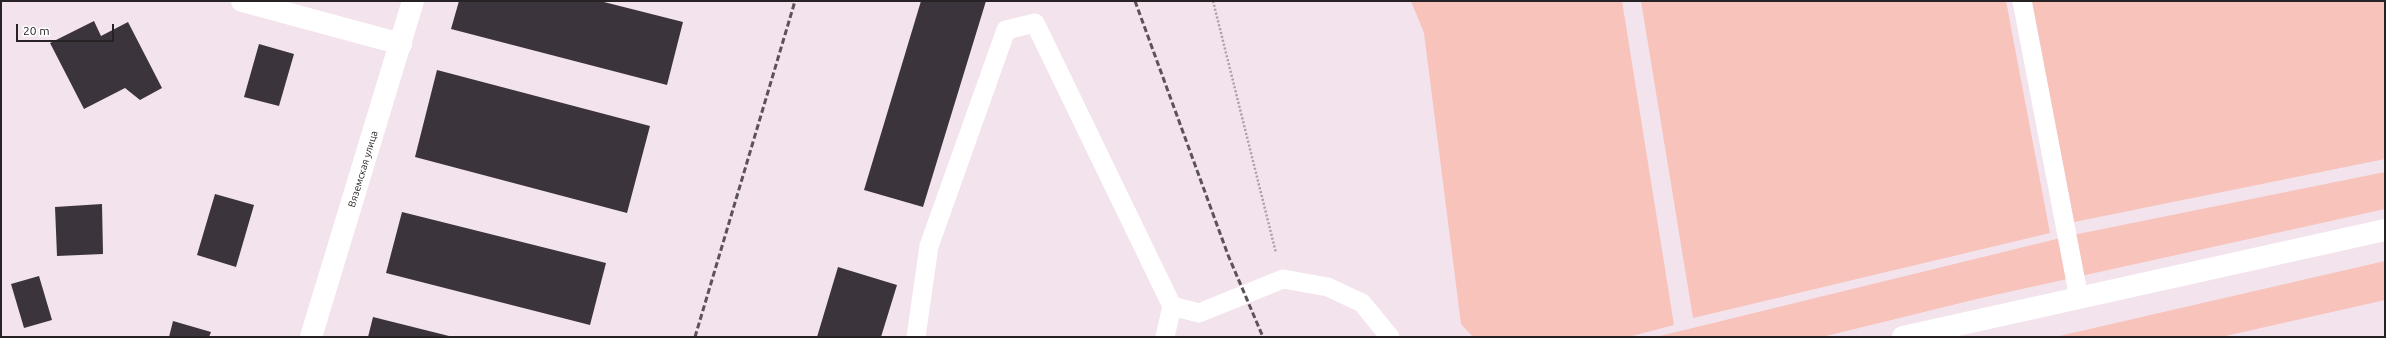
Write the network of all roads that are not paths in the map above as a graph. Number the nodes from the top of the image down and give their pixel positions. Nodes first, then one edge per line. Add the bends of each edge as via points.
1 (242, 1) edge
2 (413, 1) edge
3 (2022, 1) edge
4 (401, 44) junction
5 (2385, 230) edge
6 (2079, 298) junction
7 (1172, 306) junction
8 (311, 337) edge
9 (916, 337) edge
10 (1165, 337) edge
11 (1390, 337) edge
12 (1902, 337) edge

1 - 4 main road
2 - 4 main road, Вяземская улица
3 - 6 lane
4 - 8 main road, Вяземская улица
5 - 6 main road
6 - 12 main road
7 - 9 lane via 1035,23 1006,30 929,246
7 - 10 lane
7 - 11 lane via 1199,313 1283,279 1328,287 1362,303

